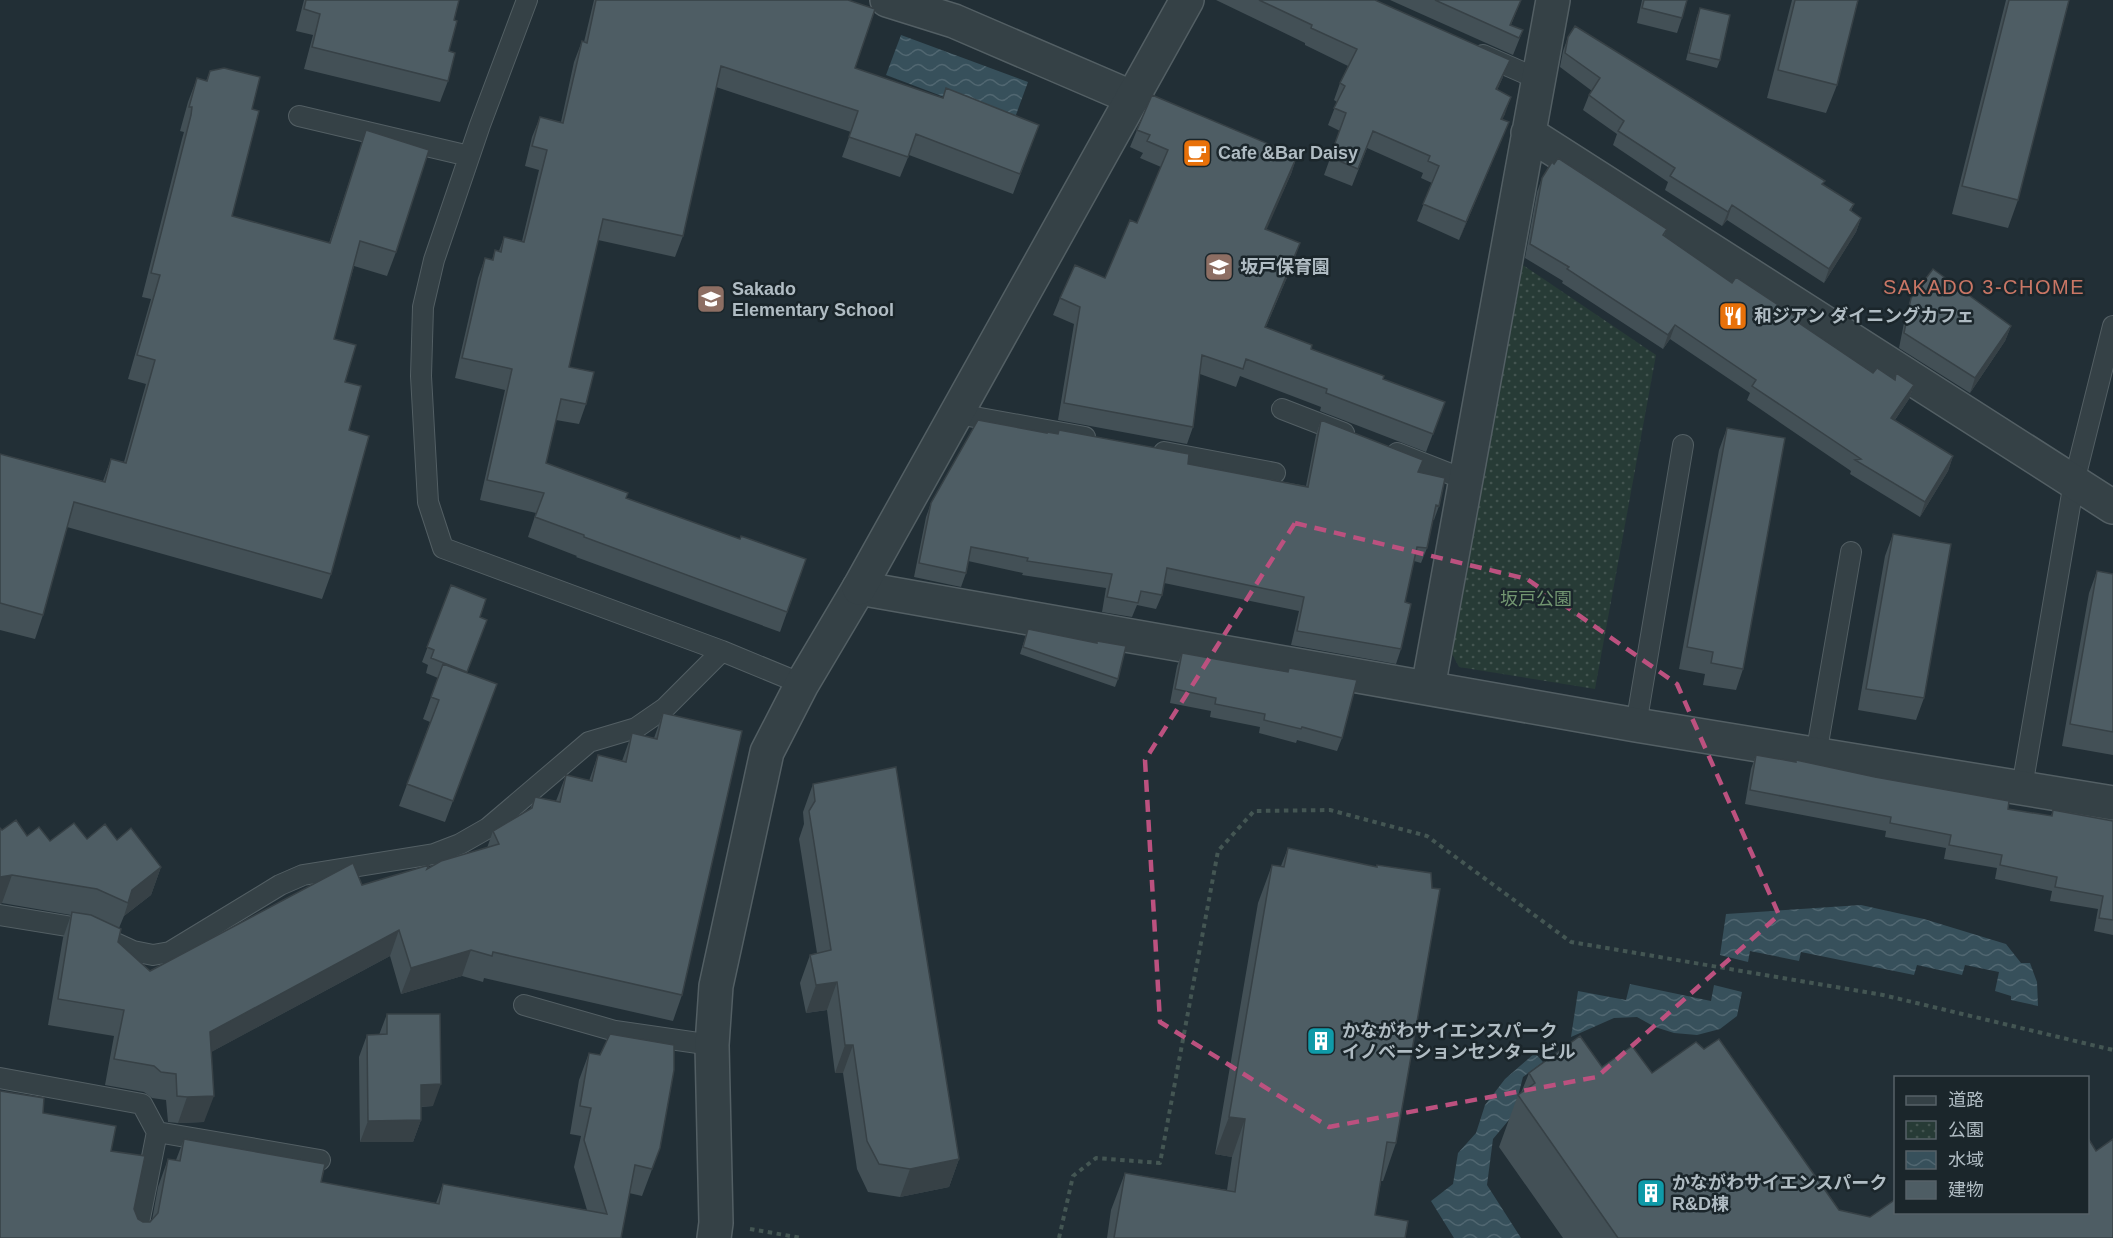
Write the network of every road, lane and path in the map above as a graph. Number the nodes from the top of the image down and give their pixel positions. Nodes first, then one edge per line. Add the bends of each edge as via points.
1 (527, 0) edge
2 (887, 0) edge
3 (1187, 0) edge
4 (1553, 0) edge
5 (1465, 47) edge
6 (1538, 79) junction
7 (1133, 98) junction
8 (299, 116) dead end
9 (1528, 134) junction
10 (469, 156) junction
11 (2113, 326) edge
12 (1282, 409) dead end
13 (957, 414) junction
14 (1358, 438) edge
15 (1099, 440) edge
16 (1683, 445) dead end
17 (1379, 446) edge
18 (1146, 449) edge
19 (1275, 472) dead end
20 (1466, 480) junction
21 (2074, 482) junction
22 (2113, 507) edge
23 (1851, 552) dead end
24 (859, 588) junction
25 (722, 651) junction
26 (802, 684) junction
27 (1428, 688) junction
28 (1636, 725) junction
29 (1816, 755) junction
30 (2022, 787) junction
31 (2113, 803) edge
32 (0, 915) edge
33 (524, 1005) dead end
34 (711, 1045) junction
35 (2113, 1050) edge
36 (0, 1078) edge
37 (158, 1132) junction
38 (320, 1160) dead end
39 (715, 1231) edge
40 (136, 1238) edge
41 (802, 1238) edge
42 (1059, 1238) edge

1 - 10 lane
2 - 7 street via 954,21
3 - 7 street
4 - 6 street
5 - 6 lane
6 - 9 street
7 - 13 street
8 - 10 lane
9 - 20 street
9 - 21 street
10 - 25 lane via 434,260 423,307 428,502 443,548
11 - 21 lane
12 - 14 lane
13 - 15 lane
13 - 24 street
16 - 28 lane
17 - 20 lane
18 - 19 lane
20 - 27 street
21 - 22 street
21 - 30 lane
23 - 29 lane
24 - 26 street
24 - 27 street
25 - 26 lane
25 - 32 lane via 665,708 636,728 590,742 488,828 460,844 434,854 303,875 170,952 153,955 133,951 86,929
26 - 34 street via 767,752 716,986
27 - 28 street
28 - 29 street
29 - 30 street
30 - 31 street
33 - 34 lane via 615,1030
34 - 39 street
35 - 42 path via 1883,995 1571,942 1427,836 1330,810 1254,810 1218,851 1160,1162 1096,1158 1073,1176
36 - 37 lane via 142,1104
37 - 38 lane
37 - 40 lane
39 - 41 path

